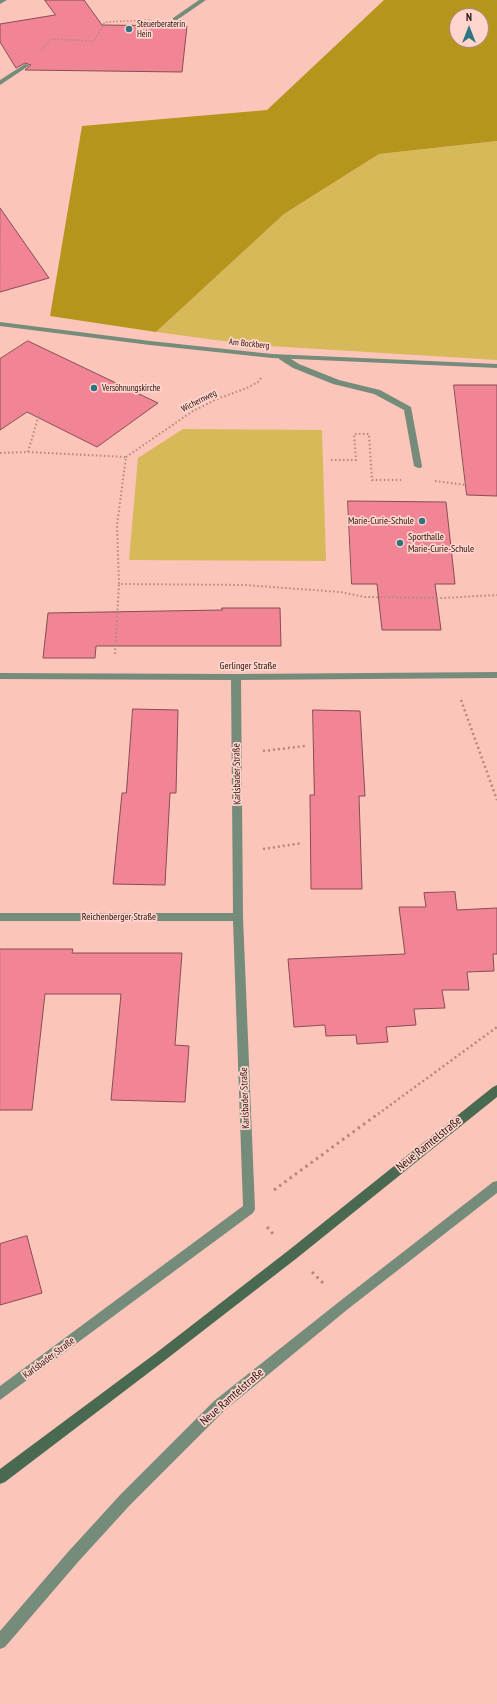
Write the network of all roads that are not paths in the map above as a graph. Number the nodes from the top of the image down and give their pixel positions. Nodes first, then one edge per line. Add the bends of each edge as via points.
1 (4, 0) edge
2 (203, 0) edge
3 (0, 2) edge
4 (175, 19) road end
5 (27, 65) road end
6 (0, 83) edge
7 (0, 324) edge
8 (282, 357) junction
9 (497, 366) edge
10 (418, 466) dead end
11 (497, 674) edge
12 (0, 676) edge
13 (236, 677) junction
14 (0, 917) edge
15 (238, 917) junction
16 (497, 1090) edge
17 (497, 1186) edge
18 (0, 1394) edge
19 (0, 1477) edge
20 (0, 1642) edge

1 - 3 street
2 - 4 street
5 - 6 street
7 - 8 street, Am Bockberg via 150,344
8 - 9 street, Am Bockberg
8 - 10 street via 296,366 336,382 378,392 408,409
11 - 13 street, Gerlinger Straße
12 - 13 street, Gerlinger Straße
13 - 15 street, Karlsbader Straße
14 - 15 street, Reichenberger Straße
15 - 18 street, Karlsbader Straße via 249,1209
16 - 19 main road, Neue Ramtelstraße via 232,1301
17 - 20 street, Neue Ramtelstraße via 219,1406 73,1557

